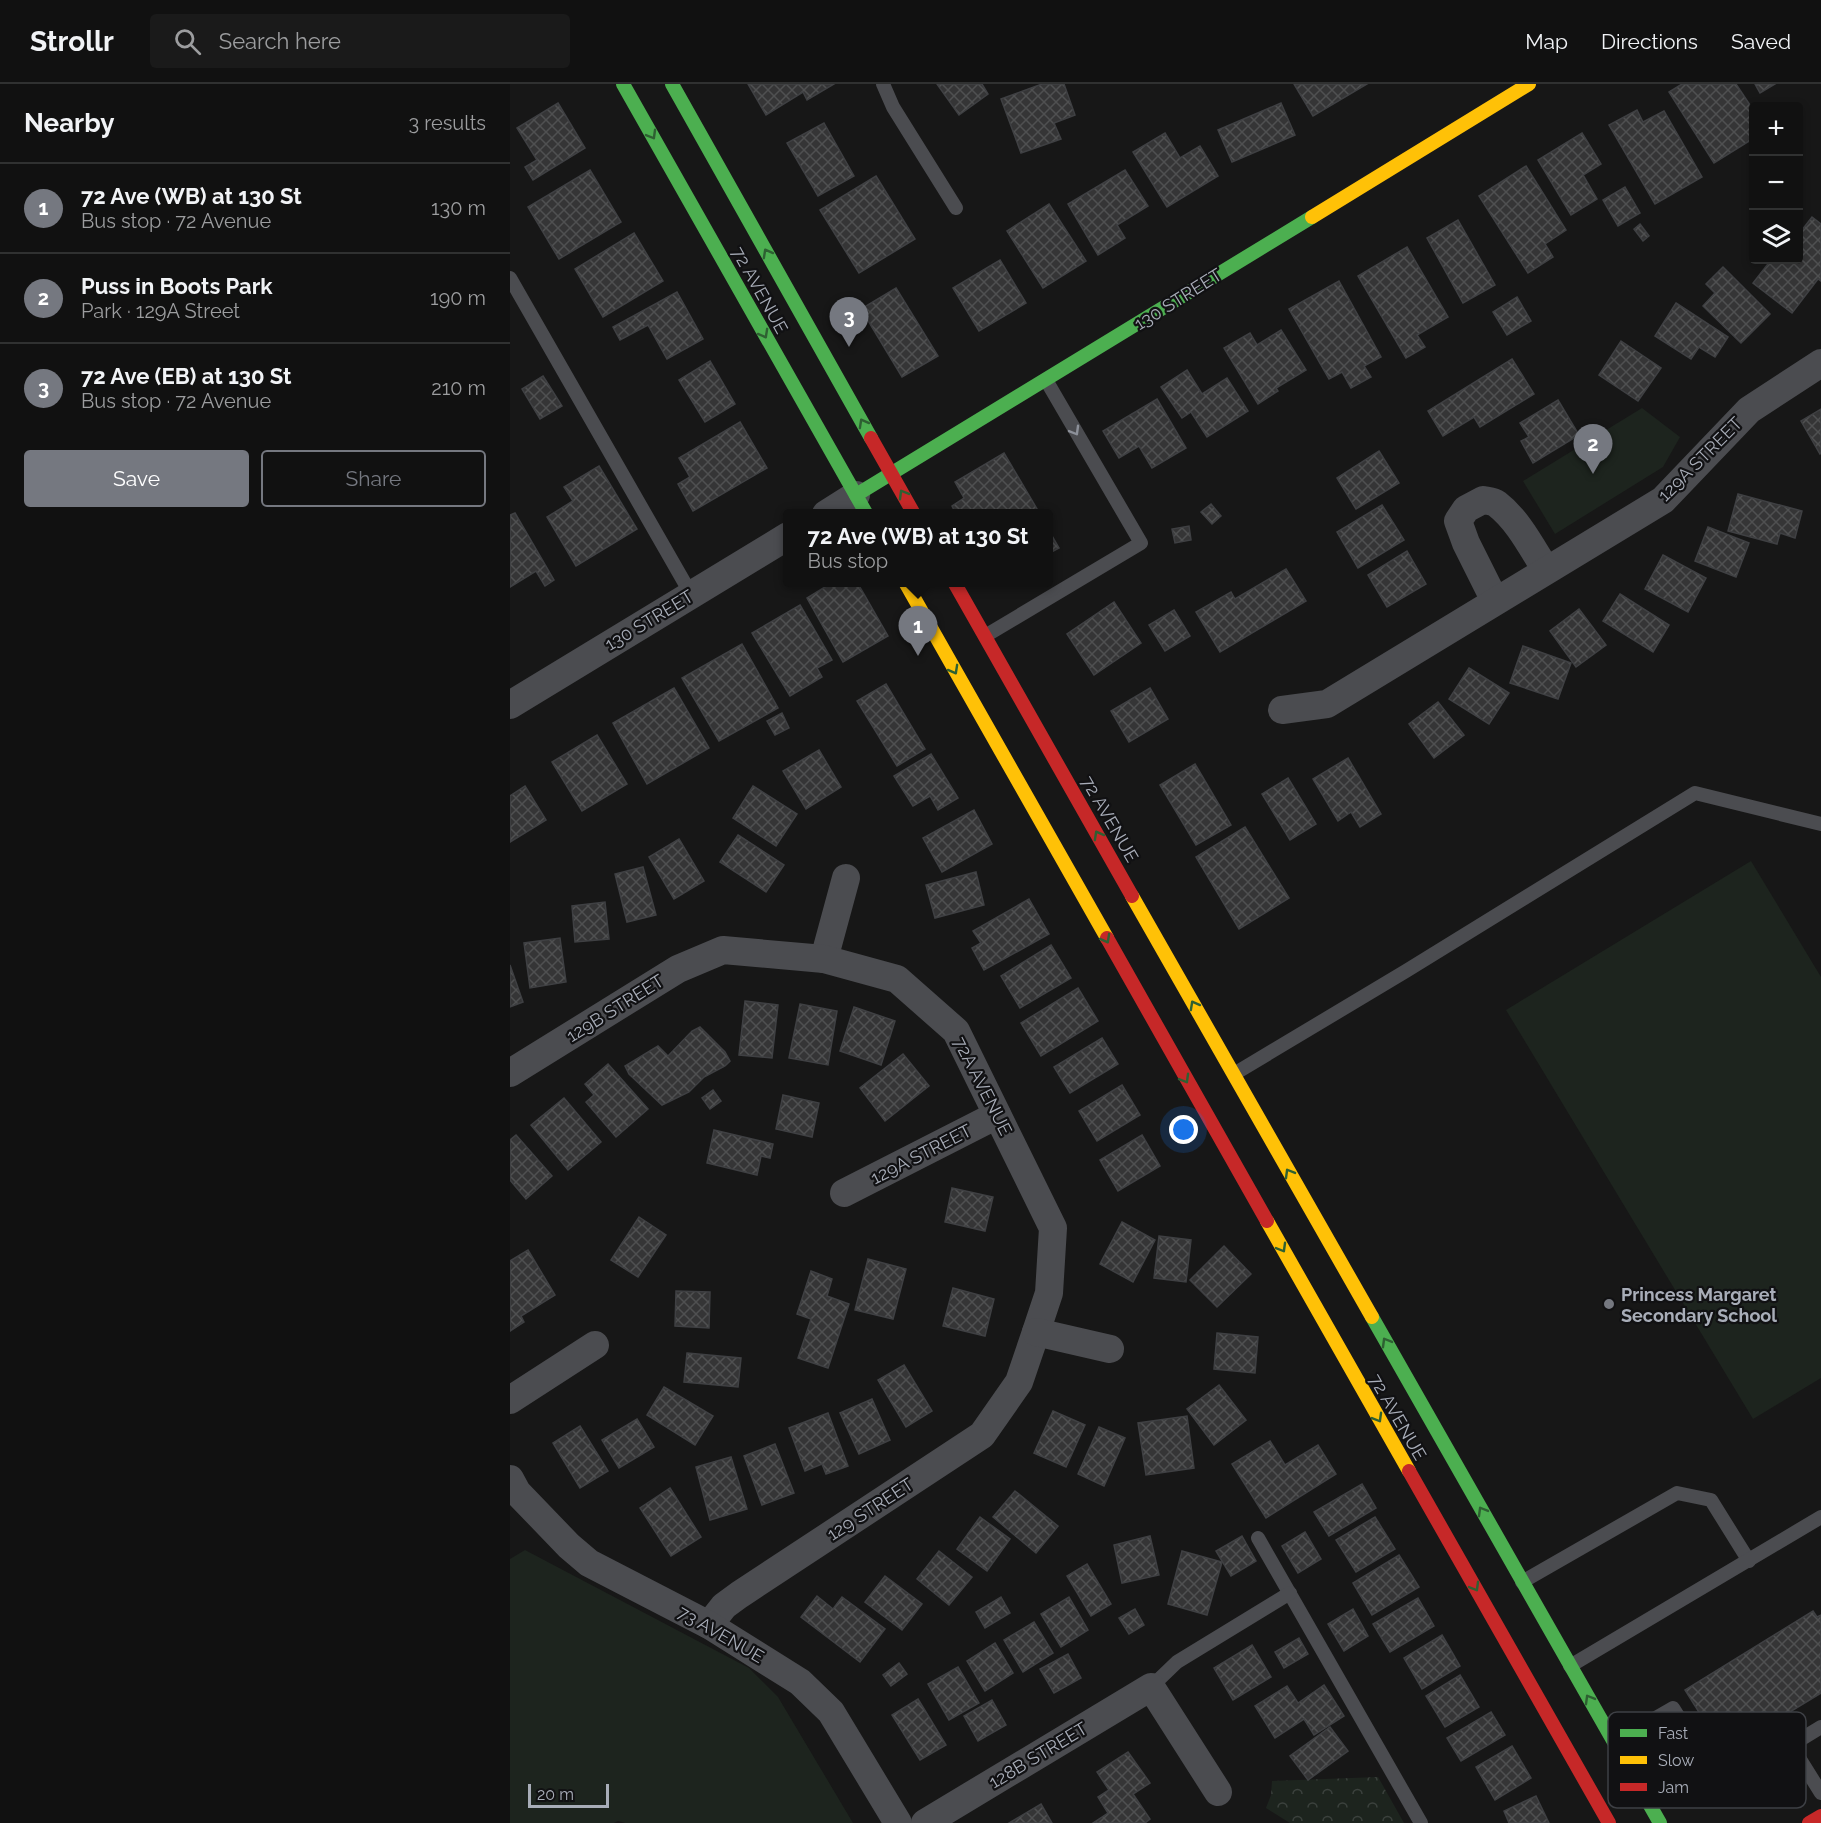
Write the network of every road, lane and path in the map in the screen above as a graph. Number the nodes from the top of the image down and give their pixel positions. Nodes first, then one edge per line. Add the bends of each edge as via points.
1 (623, 84) edge
2 (672, 84) edge
3 (883, 84) edge
4 (1529, 84) edge
5 (956, 208) dead end
6 (510, 278) edge
7 (1821, 363) edge
8 (1046, 380) junction
9 (892, 474) junction
10 (861, 504) edge
11 (842, 509) edge
12 (912, 509) edge
13 (783, 539) edge
14 (1546, 570) junction
15 (908, 587) edge
16 (957, 587) edge
17 (691, 594) junction
18 (1495, 601) junction
19 (984, 636) junction
20 (510, 705) edge
21 (1282, 710) dead end
22 (1821, 824) edge
23 (846, 878) dead end
24 (723, 950) joint
25 (824, 958) junction
26 (1156, 1028) junction
27 (1185, 1041) dead end
28 (1218, 1071) dead end
29 (510, 1073) edge
30 (1233, 1074) junction
31 (997, 1114) junction
32 (844, 1193) dead end
33 (1036, 1332) junction
34 (595, 1345) dead end
35 (1110, 1349) dead end
36 (1019, 1382) joint
37 (510, 1400) edge
38 (510, 1479) edge
39 (1821, 1517) edge
40 (1258, 1538) dead end
41 (1749, 1561) junction
42 (1522, 1582) junction
43 (1290, 1593) junction
44 (709, 1625) junction
45 (1570, 1666) junction
46 (1151, 1687) junction
47 (1821, 1727) edge
48 (1608, 1732) edge
49 (1806, 1736) edge
50 (1806, 1769) edge
51 (1218, 1792) dead end
52 (1821, 1793) edge
53 (1651, 1808) edge
54 (1821, 1816) edge
55 (898, 1823) edge
56 (925, 1823) edge
57 (1421, 1823) edge
58 (1609, 1823) edge
59 (1660, 1823) edge
60 (1809, 1823) edge

1 -> 10 main road, 72 AVENUE
9 -> 2 main road, 72 AVENUE
3 - 5 lane via 893,107
4 - 8 main road, 130 STREET
6 - 17 lane
7 - 14 street, 129A STREET via 1749,410 1663,500
8 - 9 main road, 130 STREET
8 -> 19 lane via 1141,543
9 - 10 main road, 130 STREET
12 -> 9 main road, 72 AVENUE
10 - 11 street, 130 STREET
13 - 17 street, 130 STREET
14 - 18 street, 129A STREET
14 - 18 street via 1495,502 1483,500 1466,509 1458,521
15 -> 26 main road, 72 AVENUE
16 - 19 main road, 72 AVENUE
17 - 20 street, 130 STREET
18 - 21 street, 129A STREET via 1327,704
30 -> 19 main road, 72 AVENUE
22 - 30 lane via 1695,793
23 - 25 street
24 - 25 street, 72A AVENUE
24 - 29 street, 129B STREET via 678,969
25 - 31 street, 72A AVENUE via 897,979 956,1031
26 - 27 main road
26 -> 58 main road, 72 AVENUE
28 - 30 main road
42 -> 30 main road, 72 AVENUE
31 - 32 street, 129A STREET
31 - 33 street, 72A AVENUE via 1053,1228 1049,1293
33 - 35 street
33 - 36 street, 72A AVENUE
34 - 37 street
36 - 44 street, 129 STREET via 982,1435 739,1595
38 - 44 street, 73 AVENUE via 517,1492 589,1563
39 - 41 lane
40 - 43 lane
41 - 42 lane via 1711,1500 1677,1493
41 - 45 lane
42 - 45 main road, 72 AVENUE
43 - 46 lane via 1177,1662
43 - 57 lane
44 - 55 street, 73 AVENUE via 817,1696 831,1712
48 -> 45 main road, 72 AVENUE
46 - 51 street
46 - 56 street, 128B STREET
47 - 49 lane
50 - 52 lane
53 - 59 main road, 72 AVENUE
54 - 60 main road

